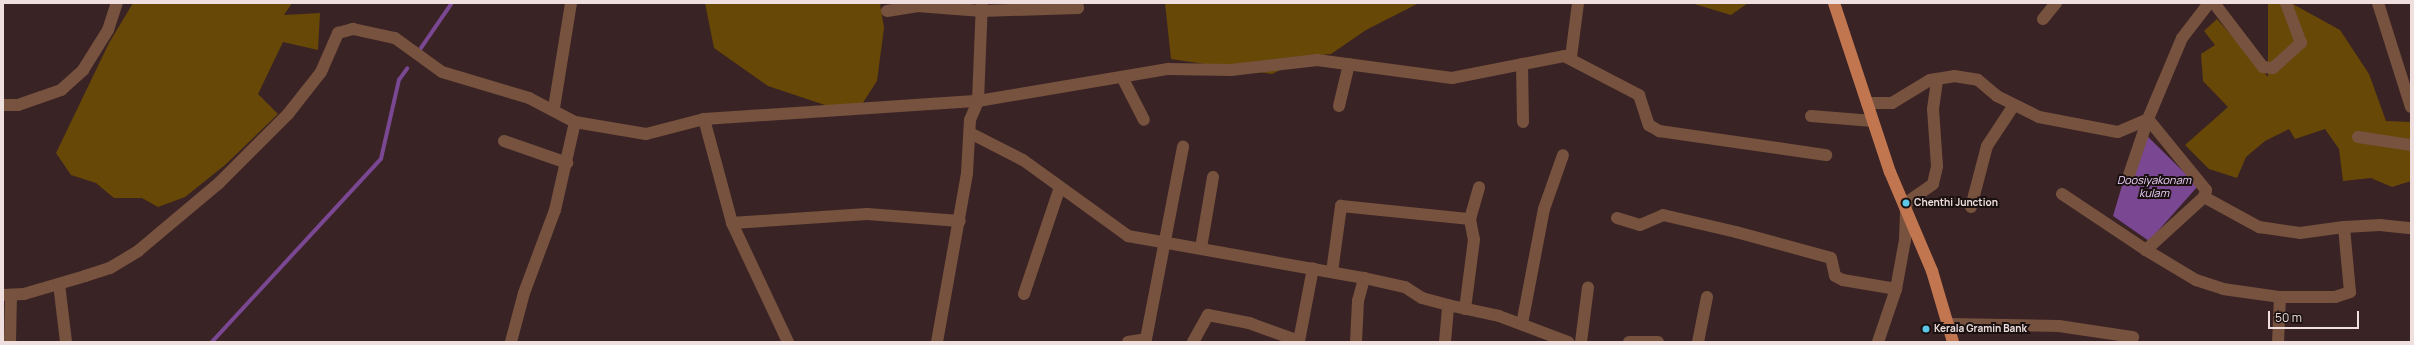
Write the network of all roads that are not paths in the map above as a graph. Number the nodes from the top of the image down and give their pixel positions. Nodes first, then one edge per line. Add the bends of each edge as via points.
1 (117, 3) edge
2 (571, 3) edge
3 (1077, 3) edge
4 (1578, 3) edge
5 (1834, 3) edge
6 (2056, 3) edge
7 (2209, 3) edge
8 (2214, 3) edge
9 (2286, 3) edge
10 (2378, 3) edge
11 (982, 7) edge
12 (887, 11) dead end
13 (2043, 19) dead end
14 (1571, 57) junction
15 (1349, 64) junction
16 (1522, 64) junction
17 (1122, 77) junction
18 (1937, 79) junction
19 (978, 101) junction
20 (1867, 103) junction
21 (3, 105) edge
22 (2014, 105) junction
23 (1340, 106) dead end
24 (2411, 107) edge
25 (554, 108) junction
26 (1811, 116) dead end
27 (704, 119) junction
28 (2148, 119) junction
29 (1144, 120) dead end
30 (1873, 121) junction
31 (576, 122) junction
32 (1523, 122) dead end
33 (970, 133) junction
34 (2358, 137) dead end
35 (504, 141) dead end
36 (2411, 145) edge
37 (1183, 147) dead end
38 (1563, 155) dead end
39 (1826, 155) dead end
40 (567, 163) junction
41 (2129, 175) dead end
42 (1212, 177) dead end
43 (1060, 187) junction
44 (1479, 187) dead end
45 (2062, 194) dead end
46 (2204, 196) junction
47 (1906, 203) junction
48 (1971, 208) dead end
49 (1617, 218) dead end
50 (1470, 220) junction
51 (960, 221) junction
52 (732, 223) junction
53 (2344, 227) junction
54 (2411, 228) edge
55 (1164, 241) junction
56 (1201, 248) junction
57 (2146, 250) junction
58 (1312, 268) junction
59 (1332, 272) junction
60 (1364, 278) junction
61 (59, 284) junction
62 (1588, 287) dead end
63 (1896, 289) junction
64 (1024, 294) dead end
65 (7, 295) edge
66 (2280, 297) junction
67 (1707, 298) dead end
68 (1448, 305) junction
69 (1465, 309) junction
70 (1522, 324) junction
71 (1949, 324) junction
72 (2133, 337) dead end
73 (10, 342) edge
74 (66, 342) edge
75 (511, 342) edge
76 (788, 342) edge
77 (937, 342) edge
78 (1128, 342) edge
79 (1193, 342) edge
80 (1356, 342) edge
81 (1445, 342) edge
82 (1567, 342) edge
83 (1581, 342) edge
84 (1635, 342) edge
85 (1658, 342) edge
86 (1698, 342) edge
87 (1878, 342) edge
88 (1953, 342) edge
89 (2278, 342) edge

1 - 21 street via 108,30 83,70 61,90 18,105
2 - 25 street
3 - 11 street via 1078,8
4 - 14 street
5 - 20 main road
6 - 13 street
7 - 28 street via 2182,38
8 - 9 street via 2263,67 2274,68 2301,43
10 - 24 street
11 - 12 street via 917,6
11 - 19 street
14 - 16 street
14 - 39 street via 1639,95 1649,125 1658,131
15 - 16 street via 1452,78
15 - 17 street via 1317,60 1230,70 1168,69
15 - 23 street
16 - 32 street
17 - 19 street
17 - 29 street
18 - 20 street via 1892,102
18 - 22 street via 1954,76 1978,80
18 - 47 street via 1933,109 1937,166 1933,184
19 - 27 street
19 - 33 street via 970,120
20 - 30 main road
22 - 28 street via 2038,117 2118,132
22 - 48 street via 1987,146
25 - 31 street
25 - 61 street via 442,72 395,38 353,29 338,32 322,72 288,114 219,183 124,261
26 - 30 street
27 - 31 street via 646,134
27 - 52 street
28 - 41 street
28 - 46 street via 2205,185
30 - 47 main road
31 - 40 street
33 - 43 street via 1023,160
33 - 51 street
34 - 36 street
35 - 40 street
37 - 55 street
38 - 70 street via 1544,210
40 - 75 street via 555,210 524,293
42 - 56 street
43 - 55 street via 1128,236
43 - 64 street
44 - 50 street
45 - 57 street
46 - 53 street via 2260,227 2300,233
46 - 57 street
47 - 63 street via 1905,240
47 - 71 main road
49 - 63 street via 1640,224 1663,215 1736,232 1831,258 1835,276 1843,280
50 - 59 street via 1341,206
50 - 69 street via 1474,240
51 - 52 street via 867,214
51 - 77 street
52 - 76 street
53 - 54 street via 2380,225
53 - 66 street via 2350,292 2334,297
55 - 56 street
55 - 78 street via 1146,339
56 - 58 street
57 - 66 street via 2196,280 2223,289
58 - 59 street
58 - 79 street via 1299,341 1249,323 1208,315
59 - 60 street
60 - 68 street via 1405,287 1422,298
60 - 80 street via 1358,301
61 - 65 street
61 - 74 street
62 - 83 street
63 - 87 street
65 - 73 street
66 - 89 street
67 - 86 street
68 - 69 street
68 - 81 street
69 - 70 street
70 - 82 street
71 - 72 street via 2037,324
71 - 88 main road
84 - 85 street

